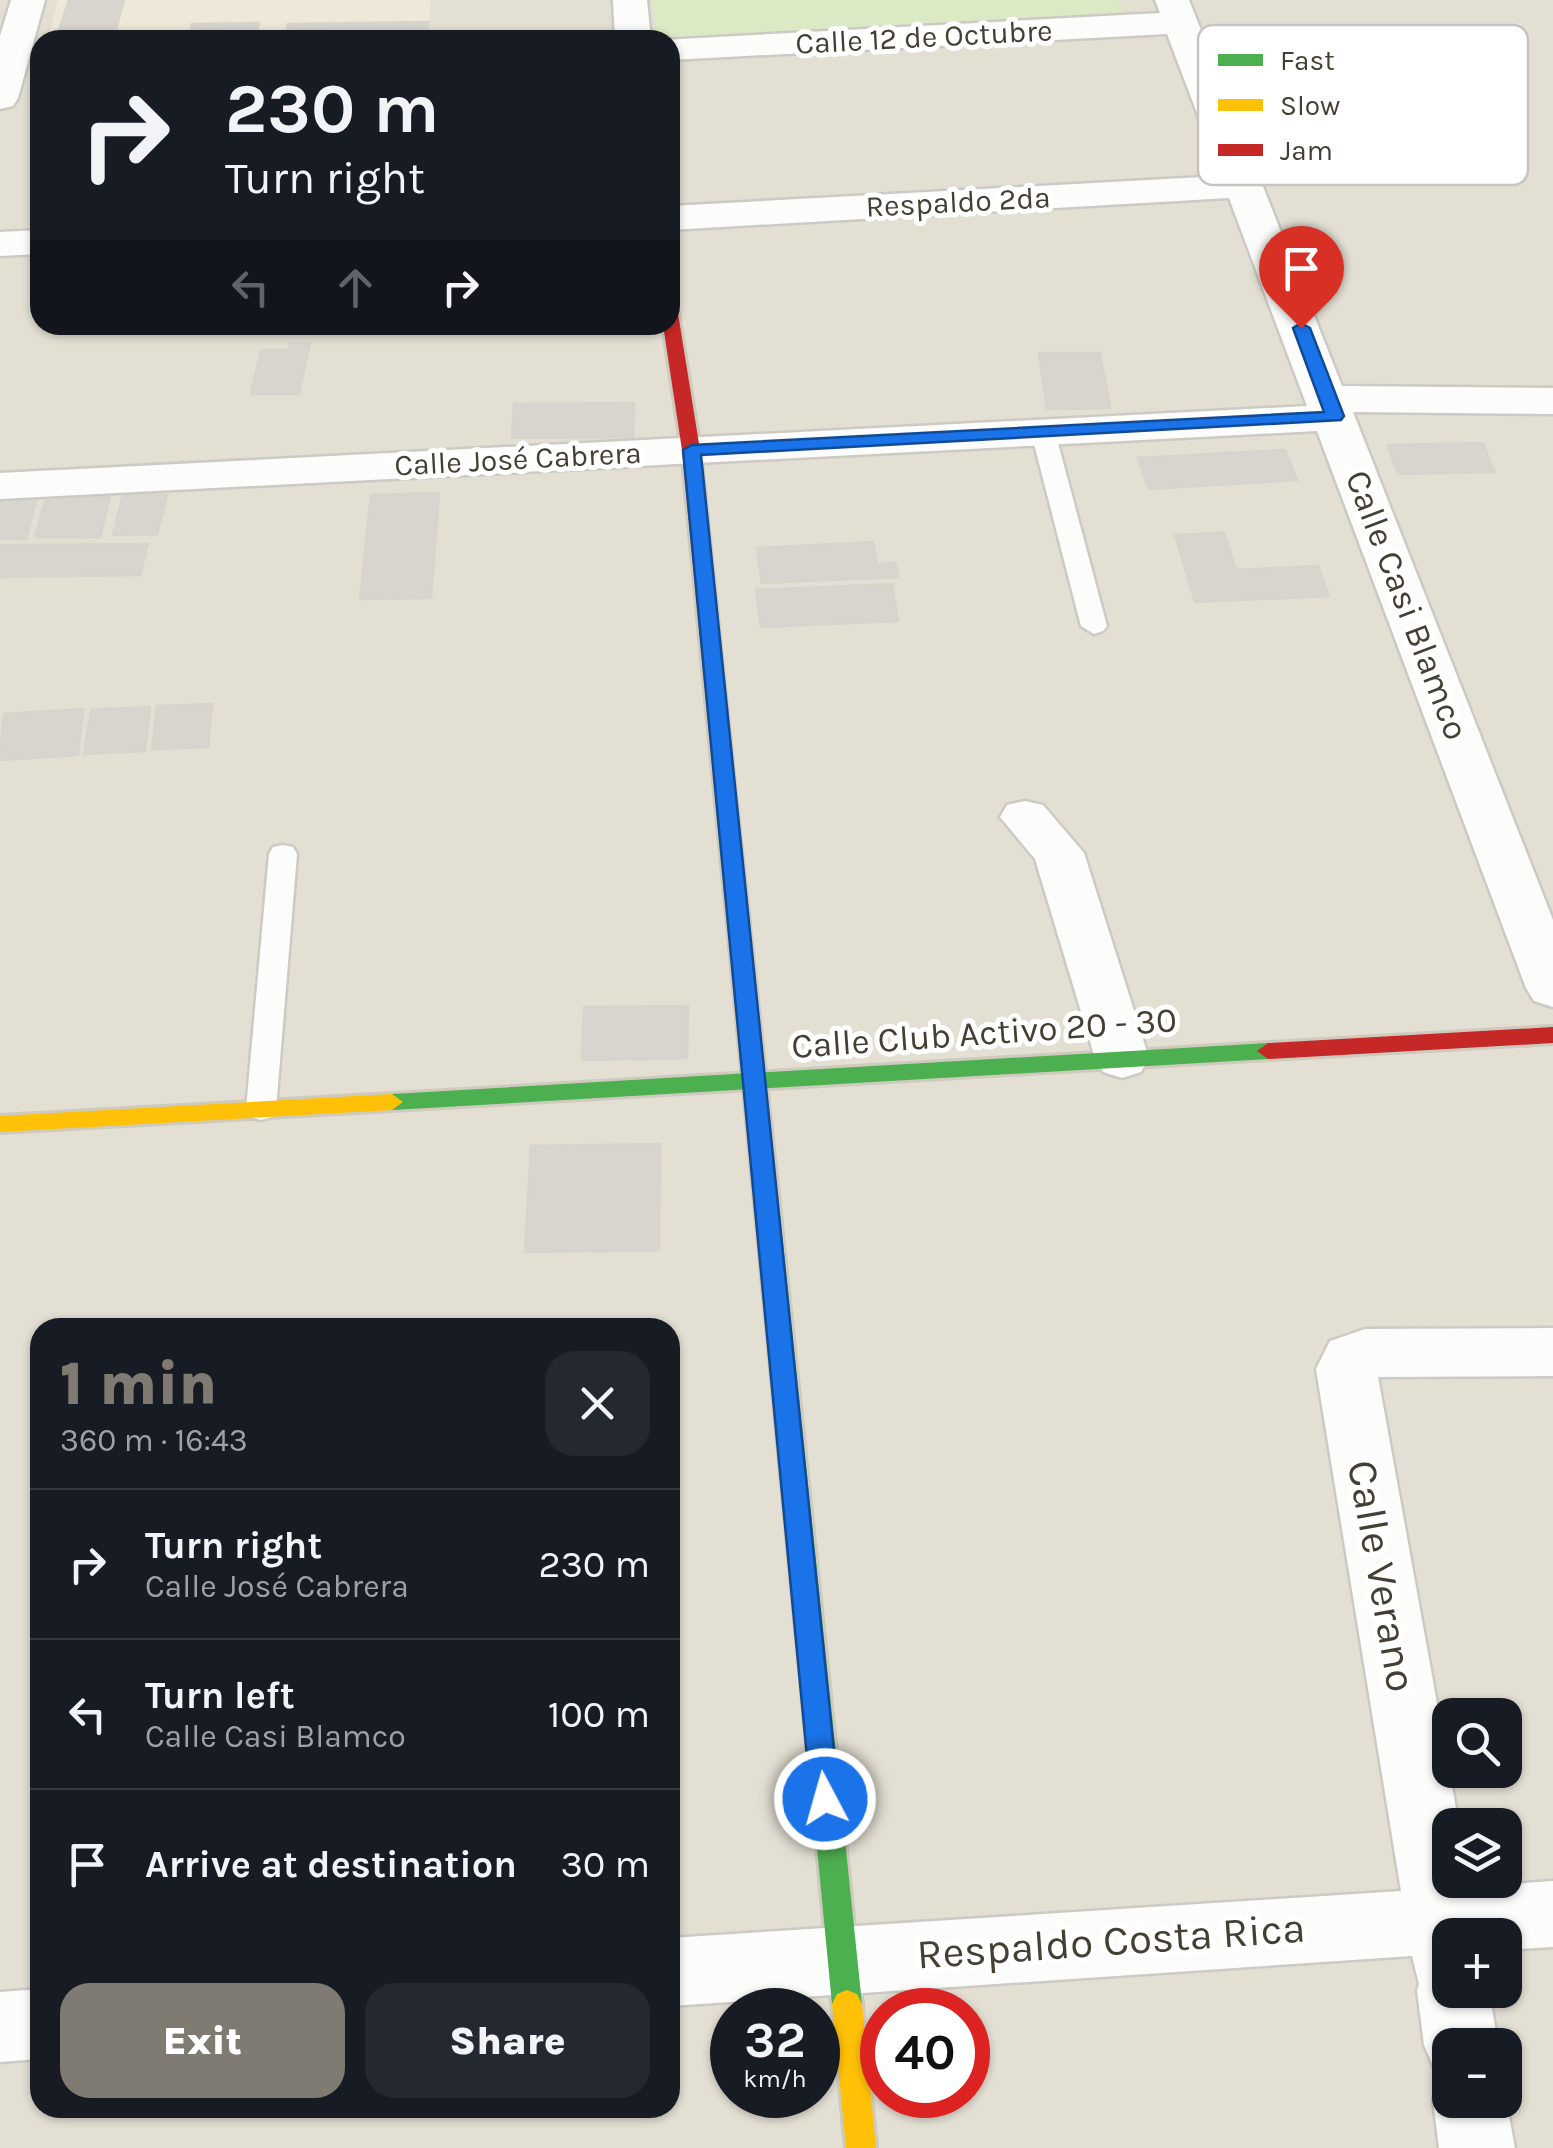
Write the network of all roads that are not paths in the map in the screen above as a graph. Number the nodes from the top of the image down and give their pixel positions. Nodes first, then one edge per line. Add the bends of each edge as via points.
1 (28, 0) edge
2 (630, 0) edge
3 (1175, 12) edge
4 (632, 30) edge
5 (680, 49) edge
6 (1198, 68) edge
7 (12, 80) edge
8 (1246, 186) joint
9 (680, 217) edge
10 (30, 242) edge
11 (0, 244) edge
12 (674, 335) edge
13 (1553, 401) edge
14 (1332, 408) junction
15 (1043, 432) junction
16 (692, 450) junction
17 (0, 486) edge
18 (1094, 626) dead end
19 (1025, 818) dead end
20 (283, 854) dead end
21 (1553, 988) edge
22 (1553, 1035) edge
23 (1122, 1058) junction
24 (754, 1083) junction
25 (262, 1109) junction
26 (0, 1124) edge
27 (1553, 1352) edge
28 (1553, 1914) edge
29 (1441, 1918) edge
30 (1522, 1923) edge
31 (1432, 1946) edge
32 (841, 1958) junction
33 (680, 1971) edge
34 (30, 2025) edge
35 (0, 2027) edge
36 (1473, 2118) edge
37 (862, 2148) edge
38 (1477, 2148) edge

1 - 7 street
2 - 4 street
3 - 5 street, Calle 12 de Octubre
3 - 6 street, Calle Casi Blamco
8 - 9 street, Respaldo 2da
8 - 14 street, Calle Casi Blamco
10 - 11 street
12 - 16 street
13 - 14 street, Calle José Cabrera
14 - 15 street, Calle José Cabrera
14 - 21 street, Calle Casi Blamco
15 - 16 street, Calle José Cabrera
15 - 18 lane
16 - 17 street, Calle José Cabrera
16 - 24 street
19 - 23 street via 1059,853
20 - 25 lane
22 - 23 street, Calle Club Activo 20 - 30
23 - 24 street, Calle Club Activo 20 - 30
24 - 25 street, Calle Club Activo 20 - 30
24 - 32 street
25 - 26 street, Calle Club Activo 20 - 30
27 - 29 street, Calle Verano via 1365,1352 1346,1369
28 - 30 street, Respaldo Costa Rica
31 - 32 street, Respaldo Costa Rica
32 - 33 street, Respaldo Costa Rica
32 - 37 street
34 - 35 street
36 - 38 street

